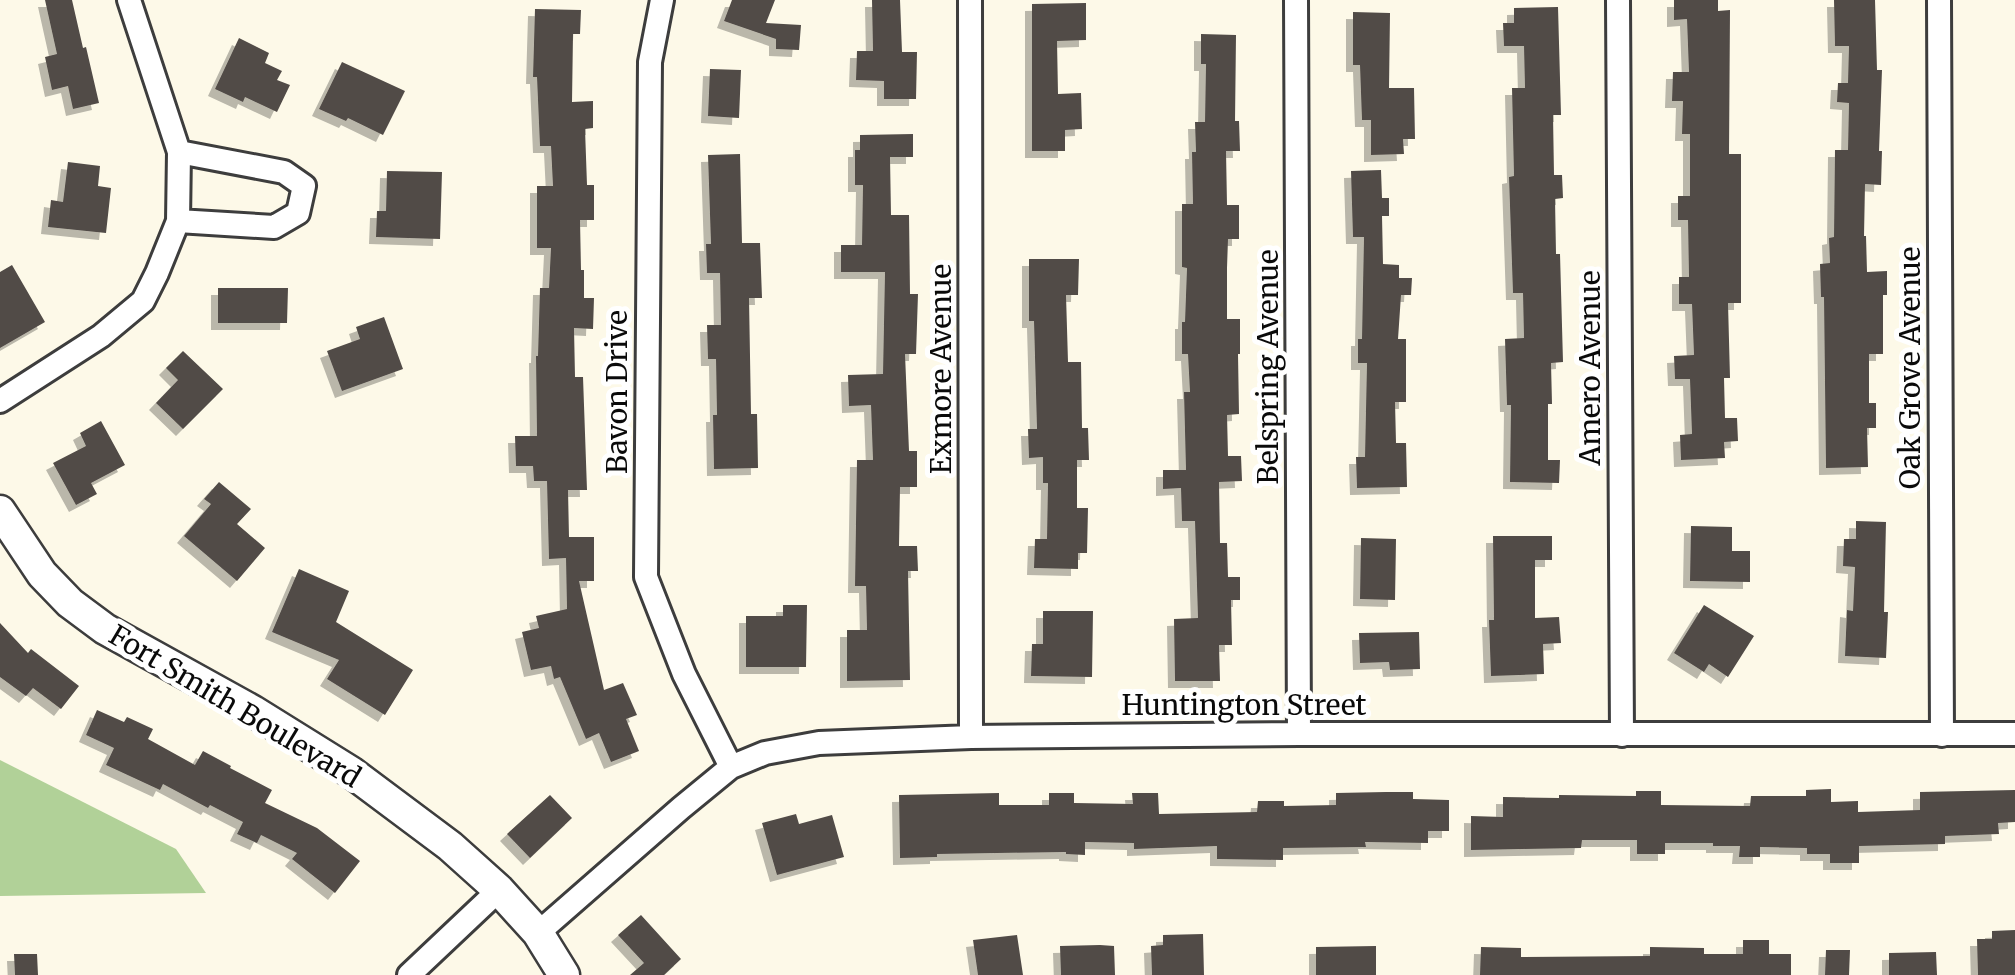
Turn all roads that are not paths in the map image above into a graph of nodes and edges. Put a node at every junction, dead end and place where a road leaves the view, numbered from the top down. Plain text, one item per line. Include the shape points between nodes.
1 (129, 0) edge
2 (662, 0) edge
3 (970, 0) edge
4 (1296, 0) edge
5 (1618, 0) edge
6 (1939, 0) edge
7 (179, 152) junction
8 (178, 221) junction
9 (0, 402) edge
10 (0, 510) edge
11 (1299, 734) junction
12 (2015, 734) edge
13 (1622, 735) junction
14 (1942, 735) junction
15 (971, 738) junction
16 (731, 767) junction
17 (499, 890) junction
18 (538, 933) junction
19 (408, 975) edge
20 (564, 975) edge

1 - 7 street
2 - 16 street, Bavon Drive via 650,62 646,578
3 - 15 street, Exmore Avenue
4 - 11 street, Belspring Avenue
5 - 13 street, Amero Avenue
6 - 14 street, Oak Grove Avenue
7 - 8 street
7 - 8 street via 284,172 304,186 298,213 274,227
8 - 9 street via 143,301
10 - 17 street, Fort Smith Boulevard via 70,603 351,772
11 - 13 street, Huntington Street
11 - 15 street, Huntington Street
12 - 14 street, Huntington Street
13 - 14 street, Huntington Street
15 - 16 street, Huntington Street via 818,744
16 - 18 street, Huntington Street
17 - 18 street, Fort Smith Boulevard
17 - 19 street
18 - 20 street, Fort Smith Boulevard

